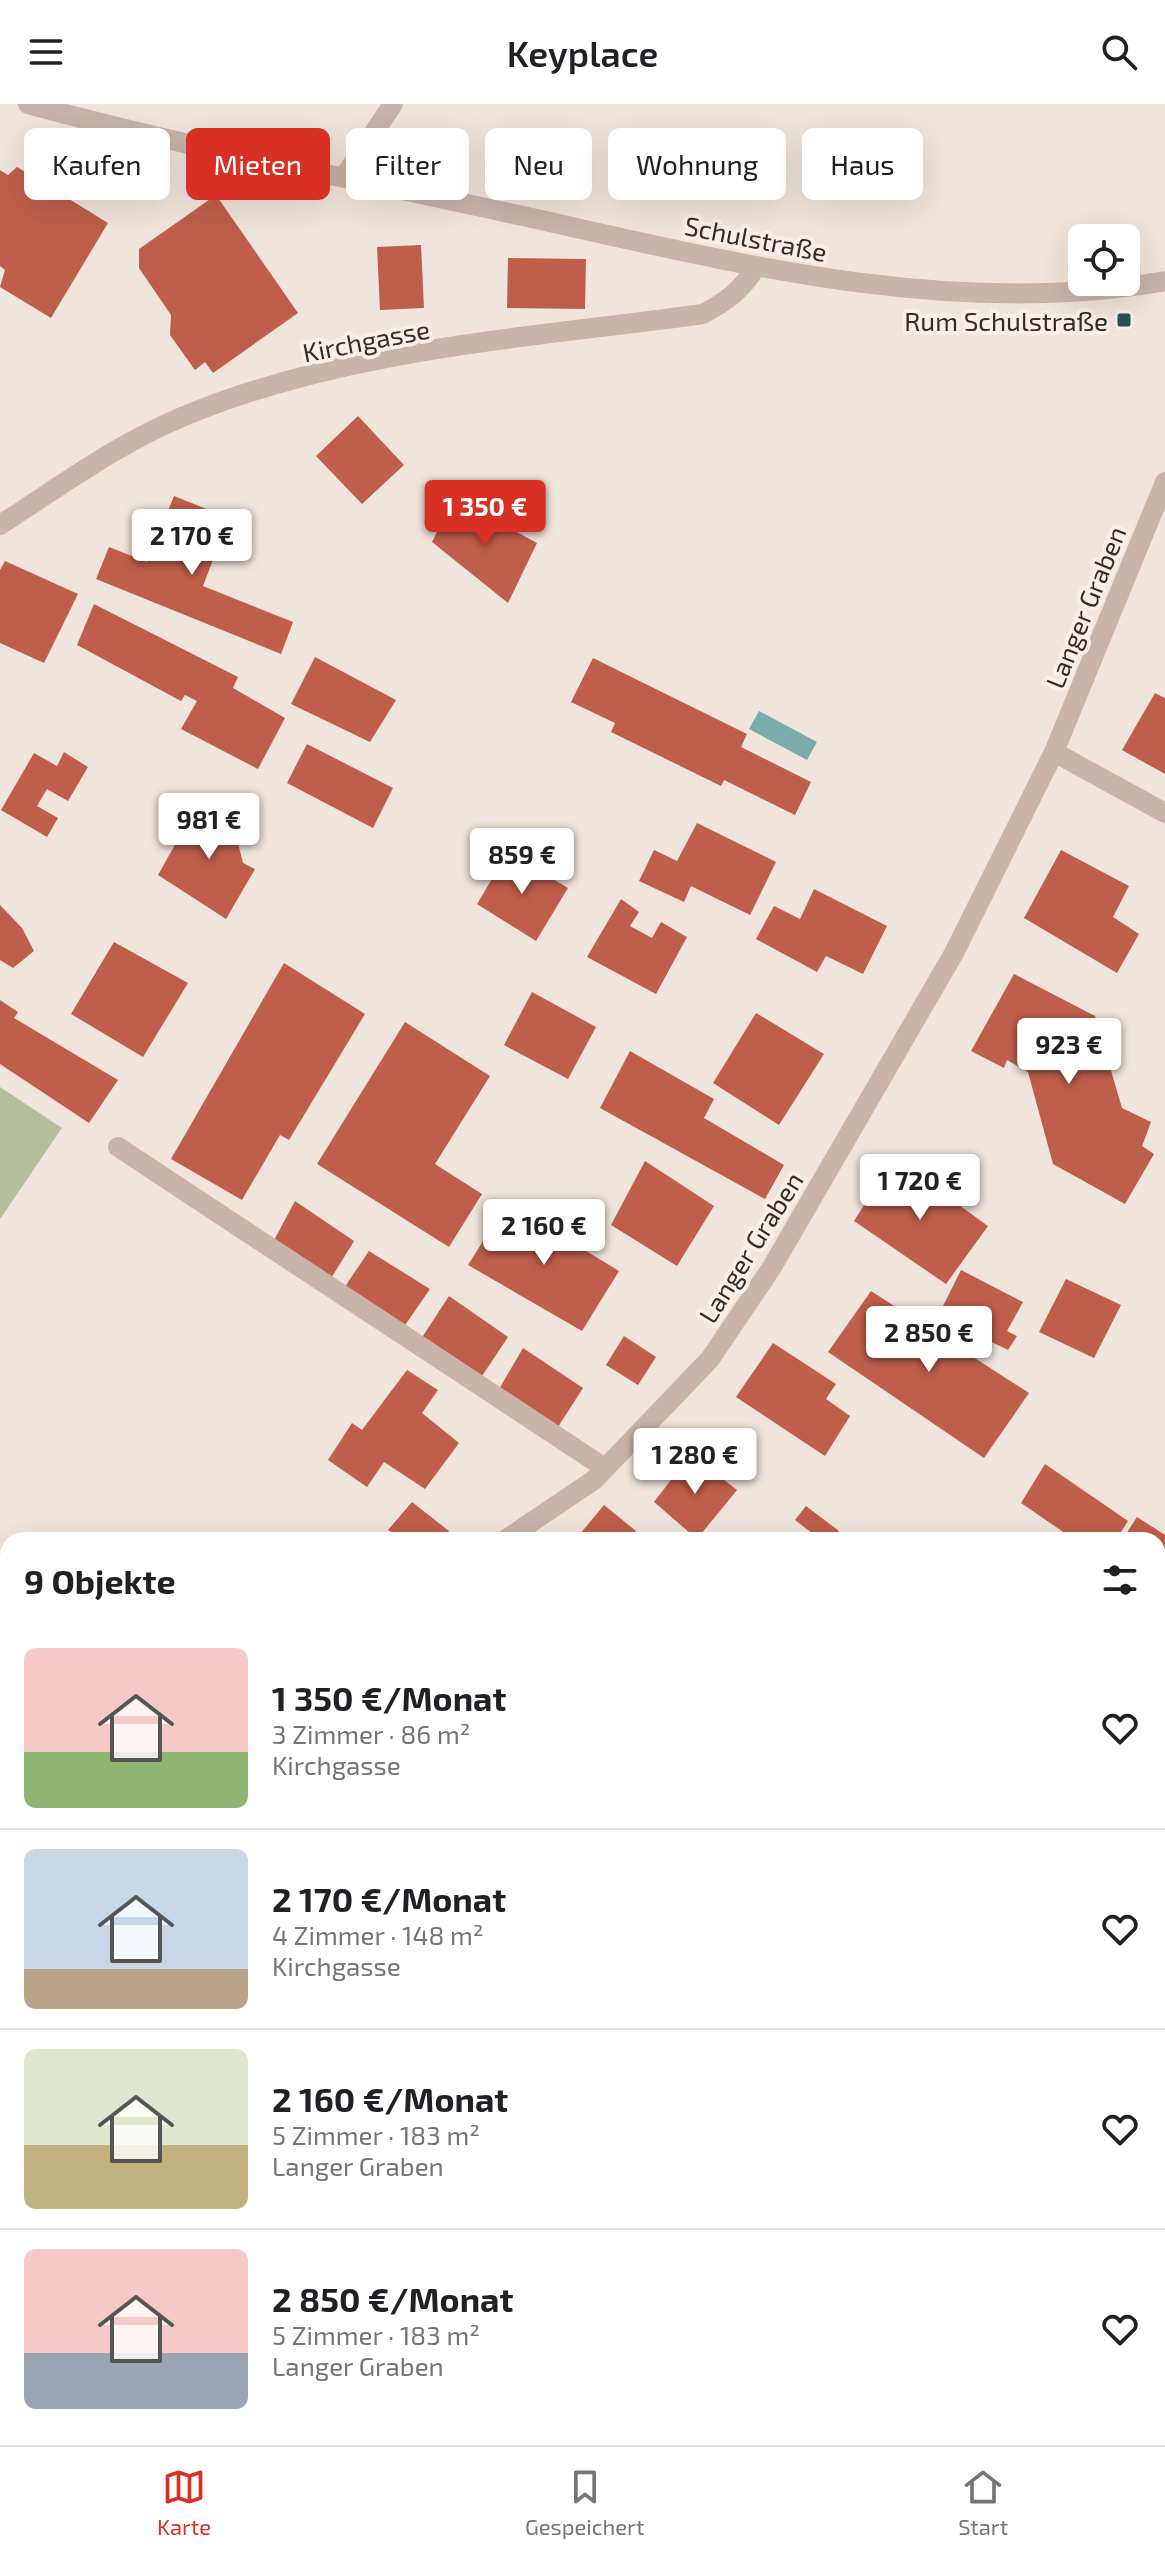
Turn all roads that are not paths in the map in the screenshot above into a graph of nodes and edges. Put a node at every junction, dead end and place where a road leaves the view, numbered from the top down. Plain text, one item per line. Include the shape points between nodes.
1 (28, 104) edge
2 (393, 104) edge
3 (344, 177) junction
4 (756, 267) junction
5 (1165, 281) edge
6 (1165, 482) edge
7 (0, 525) edge
8 (1054, 752) junction
9 (1165, 813) edge
10 (118, 1147) dead end
11 (605, 1468) junction
12 (517, 1532) edge

1 - 3 street, Schulstraße
2 - 3 street
3 - 4 street, Schulstraße
4 - 5 street, Schulstraße via 825,279 967,291 1056,292
4 - 7 street, Kirchgasse via 728,301 703,314 356,363 234,397 148,433
6 - 8 street, Langer Graben
8 - 9 street
8 - 11 street, Langer Graben via 954,953 772,1267 710,1359
10 - 11 street
11 - 12 street, Langer Graben

